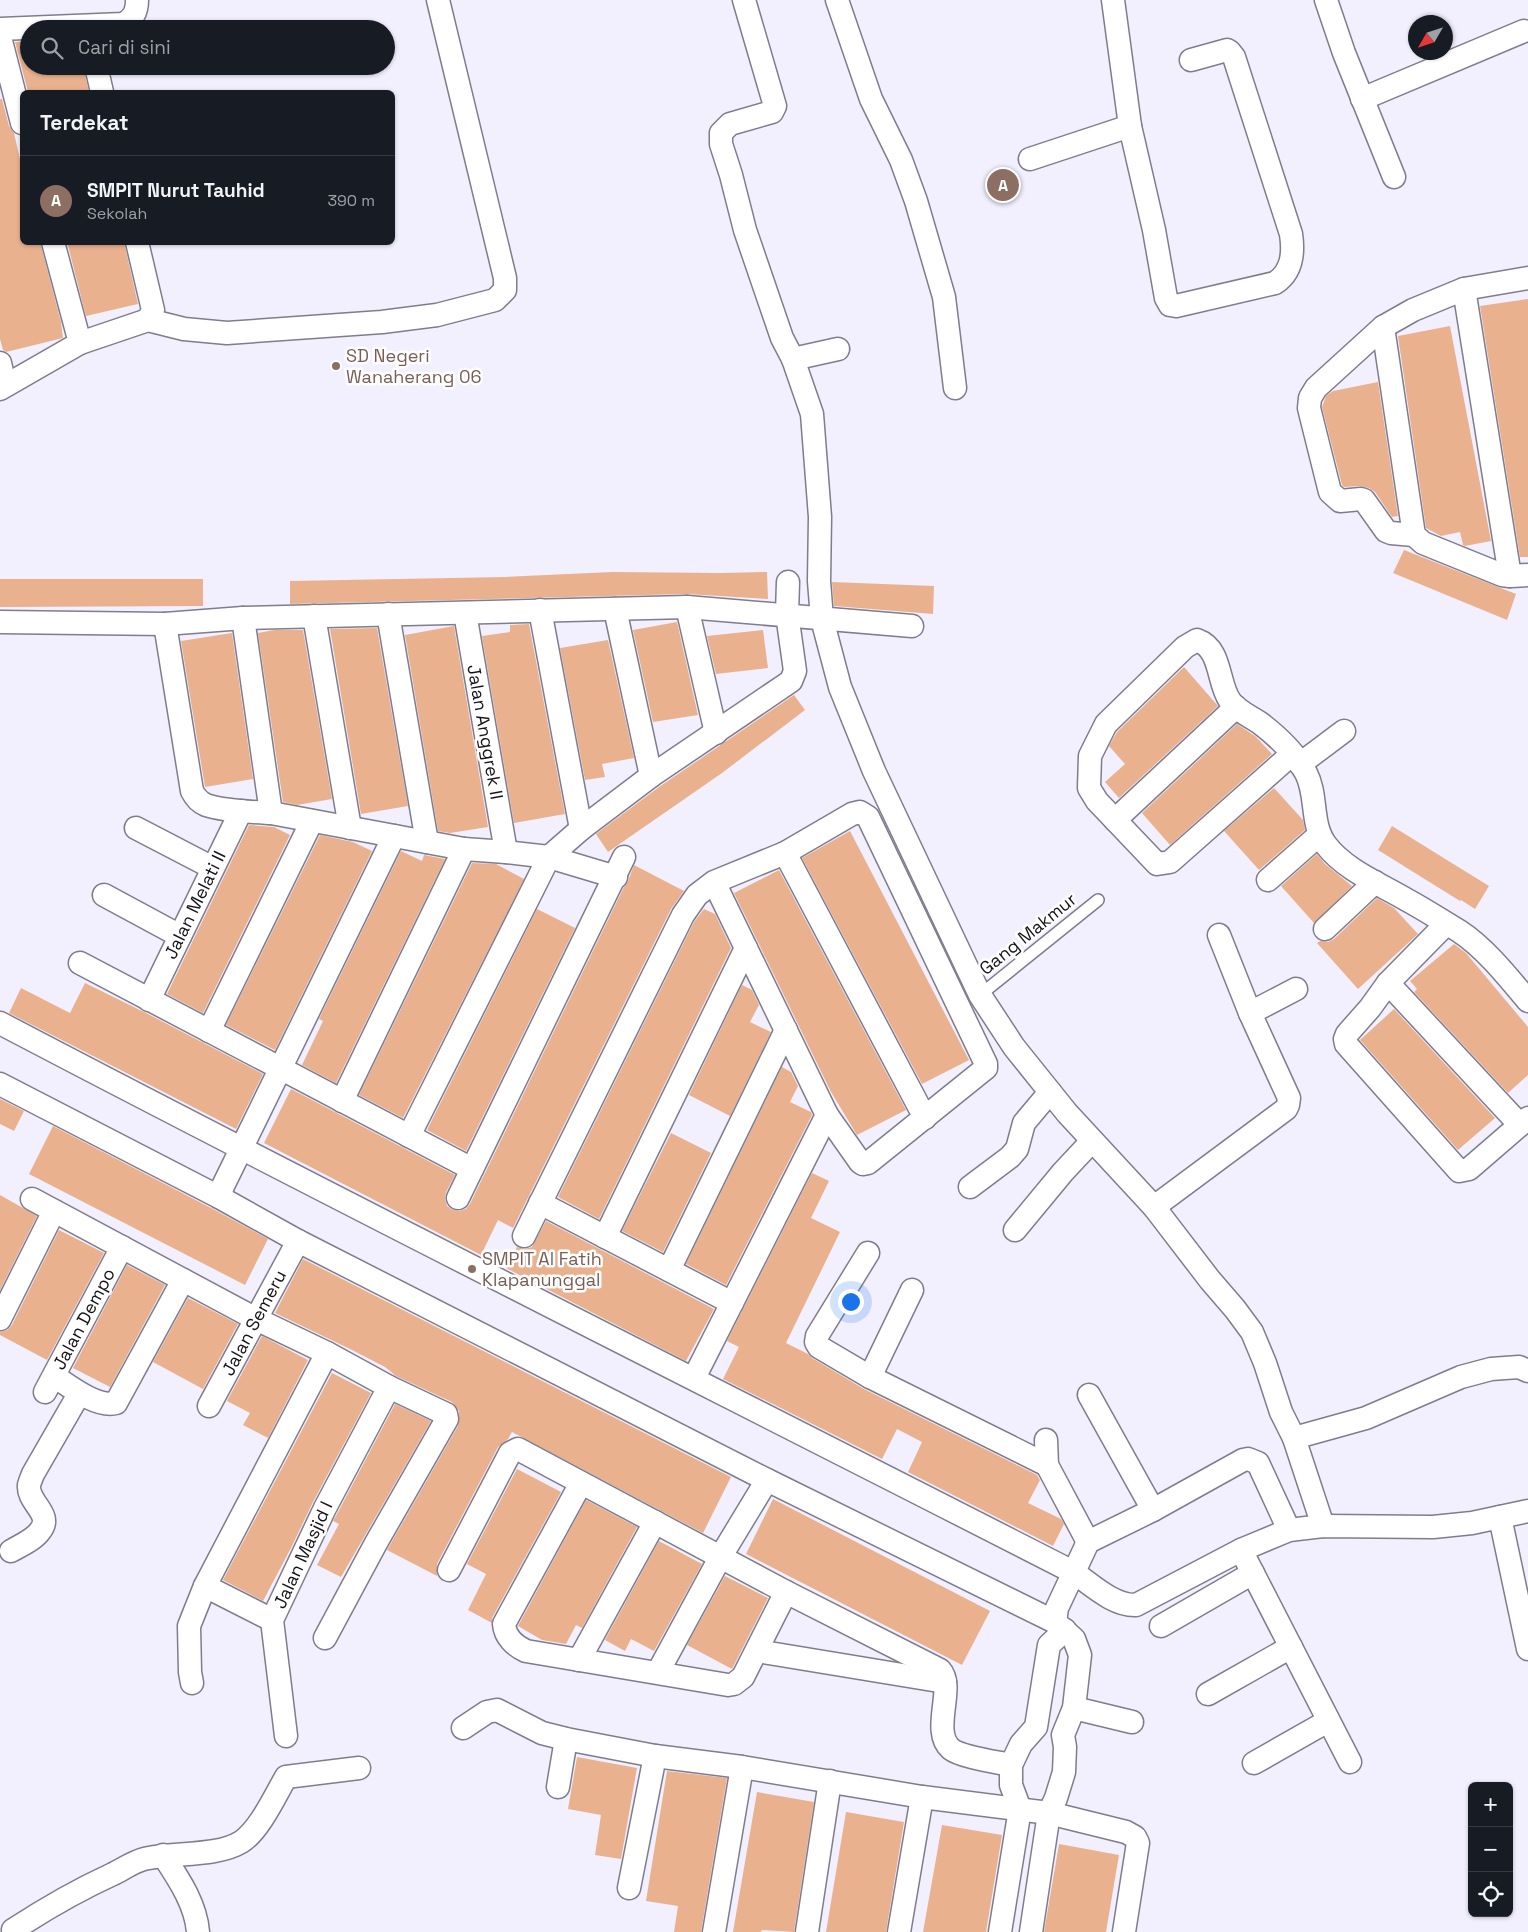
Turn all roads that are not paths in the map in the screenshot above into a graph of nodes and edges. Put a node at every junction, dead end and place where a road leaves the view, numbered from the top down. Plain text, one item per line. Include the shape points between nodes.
1 (137, 0) edge
2 (438, 0) edge
3 (744, 0) edge
4 (837, 0) edge
5 (1113, 0) edge
6 (1326, 0) edge
7 (130, 20) edge
8 (0, 29) edge
9 (20, 29) edge
10 (1524, 31) dead end
11 (0, 36) edge
12 (1191, 60) dead end
13 (98, 75) edge
14 (102, 90) edge
15 (1362, 99) junction
16 (20, 115) edge
17 (1130, 126) junction
18 (1030, 159) dead end
19 (1394, 177) dead end
20 (54, 245) edge
21 (138, 245) edge
22 (1528, 278) edge
23 (1464, 289) junction
24 (148, 320) junction
25 (1383, 327) junction
26 (80, 343) junction
27 (838, 349) dead end
28 (793, 358) junction
29 (2, 379) edge
30 (955, 388) dead end
31 (1414, 536) junction
32 (1519, 575) edge
33 (788, 582) dead end
34 (687, 607) junction
35 (615, 609) junction
36 (540, 610) junction
37 (465, 612) junction
38 (388, 614) junction
39 (787, 614) junction
40 (314, 616) junction
41 (243, 618) junction
42 (822, 619) junction
43 (0, 622) edge
44 (165, 624) junction
45 (912, 626) dead end
46 (1236, 707) junction
47 (1344, 731) dead end
48 (716, 733) junction
49 (1296, 759) junction
50 (651, 776) junction
51 (241, 811) junction
52 (271, 813) junction
53 (1115, 820) junction
54 (312, 821) junction
55 (136, 828) dead end
56 (350, 828) junction
57 (581, 829) junction
58 (1319, 835) junction
59 (394, 836) junction
60 (427, 842) junction
61 (464, 849) junction
62 (506, 852) junction
63 (785, 853) junction
64 (549, 857) junction
65 (213, 868) junction
66 (1268, 880) dead end
67 (714, 882) junction
68 (1375, 882) junction
69 (104, 895) dead end
70 (1098, 900) dead end
71 (1446, 924) junction
72 (1324, 928) dead end
73 (1219, 935) dead end
74 (180, 936) junction
75 (746, 948) junction
76 (80, 964) dead end
77 (1388, 983) junction
78 (1296, 989) dead end
79 (980, 995) junction
80 (149, 1000) junction
81 (1528, 1001) edge
82 (1250, 1013) junction
83 (0, 1023) edge
84 (786, 1030) junction
85 (209, 1031) junction
86 (281, 1069) junction
87 (0, 1084) edge
88 (1050, 1092) junction
89 (342, 1101) junction
90 (827, 1115) junction
91 (925, 1118) junction
92 (1524, 1122) edge
93 (409, 1136) junction
94 (1092, 1141) junction
95 (238, 1157) junction
96 (472, 1169) junction
97 (970, 1187) dead end
98 (221, 1192) junction
99 (458, 1198) dead end
100 (32, 1199) dead end
101 (540, 1203) junction
102 (1154, 1207) junction
103 (54, 1211) junction
104 (1015, 1230) dead end
105 (524, 1236) dead end
106 (605, 1237) junction
107 (298, 1241) junction
108 (122, 1247) junction
109 (868, 1253) dead end
110 (669, 1270) junction
111 (183, 1280) junction
112 (912, 1290) dead end
113 (732, 1303) junction
114 (256, 1319) junction
115 (0, 1320) edge
116 (327, 1353) junction
117 (1528, 1371) edge
118 (870, 1377) junction
119 (694, 1378) junction
120 (389, 1387) junction
121 (80, 1394) junction
122 (1089, 1395) dead end
123 (209, 1406) dead end
124 (1294, 1438) junction
125 (1046, 1440) dead end
126 (1048, 1465) junction
127 (766, 1480) junction
128 (580, 1483) junction
129 (1153, 1510) junction
130 (1528, 1511) edge
131 (1500, 1517) junction
132 (655, 1522) junction
133 (1323, 1526) junction
134 (1289, 1530) junction
135 (1088, 1542) junction
136 (1241, 1550) junction
137 (11, 1551) dead end
138 (722, 1556) junction
139 (449, 1570) dead end
140 (1253, 1573) junction
141 (1070, 1579) junction
142 (204, 1586) junction
143 (786, 1592) junction
144 (272, 1620) junction
145 (1059, 1620) junction
146 (1161, 1626) dead end
147 (326, 1638) dead end
148 (1290, 1647) junction
149 (1528, 1649) edge
150 (758, 1651) junction
151 (579, 1660) junction
152 (658, 1672) junction
153 (945, 1682) junction
154 (192, 1683) dead end
155 (1208, 1694) dead end
156 (1074, 1708) junction
157 (1328, 1721) junction
158 (1132, 1722) dead end
159 (463, 1728) dead end
160 (1036, 1728) junction
161 (1063, 1734) junction
162 (286, 1736) dead end
163 (566, 1739) junction
164 (655, 1756) junction
165 (1350, 1762) dead end
166 (1254, 1763) dead end
167 (1011, 1765) junction
168 (742, 1767) junction
169 (359, 1768) dead end
170 (830, 1782) junction
171 (558, 1787) dead end
172 (922, 1797) junction
173 (1020, 1809) junction
174 (1048, 1813) junction
175 (163, 1855) junction
176 (629, 1888) dead end
177 (9, 1926) edge
178 (198, 1932) edge
179 (714, 1932) edge
180 (807, 1932) edge
181 (899, 1932) edge
182 (1000, 1932) edge
183 (1031, 1932) edge
184 (1124, 1932) edge

1 - 7 street via 137,10
2 - 24 street via 505,278 505,290 495,300 437,315 382,322 227,333 184,329
3 - 28 street via 775,106 772,112 730,124 721,133 721,144 745,230 782,338
4 - 30 street via 871,99 901,160 916,201 944,298
5 - 17 street
6 - 15 street
8 - 9 street
10 - 15 street
11 - 16 street
12 - 17 street via 1227,50 1234,57 1292,234 1293,247 1284,277 1275,283 1170,305
13 - 14 street
15 - 19 street
17 - 18 street
20 - 26 street
21 - 24 street via 152,310
22 - 23 street
23 - 25 street via 1413,310
23 - 32 street
24 - 26 street
25 - 31 street
25 - 31 street via 1316,388 1309,408 1333,496 1340,501 1364,500 1386,531
26 - 29 street
27 - 28 street
28 - 42 street via 812,414 820,517
31 - 32 street via 1423,543 1502,575
33 - 39 street
34 - 35 street
34 - 39 street
34 - 48 street
35 - 36 street
35 - 50 street
36 - 37 street
36 - 57 street
37 - 38 street
37 - 62 street, Jalan Anggrek II
38 - 40 street
38 - 60 street
39 - 42 street
39 - 48 street via 794,677
40 - 41 street
40 - 56 street
41 - 44 street
41 - 52 street
42 - 45 street
42 - 79 street via 840,687 874,771
43 - 44 street
44 - 51 street via 192,791 206,805
46 - 49 street via 1269,730
46 - 53 street
46 - 53 street via 1225,692 1210,648 1197,640 1185,647 1106,724 1090,756 1089,788
47 - 49 street
48 - 50 street
49 - 53 street via 1170,862 1157,864
49 - 58 street via 1306,772 1313,792
50 - 57 street
51 - 52 street
51 - 65 street, Jalan Melati II
52 - 54 street
54 - 56 street
54 - 85 street
55 - 65 street
56 - 59 street
57 - 64 street
58 - 66 street
58 - 68 street via 1340,859
59 - 60 street
59 - 86 street
60 - 61 street
61 - 62 street
61 - 89 street
62 - 64 street
63 - 67 street
63 - 91 street
63 - 91 street via 852,814 860,812 868,817 986,1064 984,1071
64 - 93 street
64 - 96 street via 620,867
65 - 74 street, Jalan Melati II
67 - 75 street
67 - 101 street via 697,895 683,915
68 - 71 street
68 - 72 street
69 - 74 street
70 - 79 lane, Gang Makmur
71 - 77 street
71 - 81 street via 1487,956
73 - 82 street
74 - 80 street, Jalan Melati II
75 - 84 street
75 - 106 street
76 - 80 street
77 - 92 street
77 - 92 street via 1346,1034 1346,1044 1455,1169 1462,1172 1469,1169
78 - 82 street
79 - 88 street via 1014,1047
80 - 85 street
82 - 102 street via 1288,1098 1288,1105
83 - 95 street
84 - 90 street
84 - 110 street
85 - 86 street
86 - 89 street
86 - 95 street
87 - 98 street
88 - 94 street
88 - 97 street via 1024,1123 1017,1149
89 - 93 street
90 - 91 street via 863,1164
90 - 113 street
93 - 96 street
94 - 102 street
94 - 104 street
95 - 98 street
95 - 119 street
96 - 99 street
98 - 107 street
100 - 103 street
101 - 105 street
101 - 106 street
102 - 124 street via 1252,1332 1281,1412
103 - 108 street
103 - 115 street
106 - 110 street
107 - 114 street, Jalan Semeru
107 - 127 street
108 - 111 street
108 - 121 street, Jalan Dempo via 50,1384
109 - 118 street via 816,1342 824,1351
110 - 113 street
111 - 114 street
111 - 121 street via 116,1403 107,1404
112 - 118 street
113 - 119 street
114 - 116 street
114 - 123 street, Jalan Semeru
116 - 120 street
116 - 142 street
117 - 124 street via 1519,1367 1491,1369 1461,1377 1366,1418
118 - 126 street
119 - 141 street
120 - 144 street, Jalan Masjid I via 325,1508
120 - 147 street via 444,1412 447,1419
121 - 137 street via 29,1486 44,1524 39,1533
122 - 129 street
124 - 133 street
125 - 126 street
126 - 135 street
127 - 138 street
127 - 145 street
128 - 132 street
128 - 139 street via 518,1449 511,1451
128 - 151 street via 504,1624 506,1634 526,1652
129 - 134 street via 1248,1459 1258,1463
129 - 135 street
130 - 131 street
131 - 133 street via 1433,1527
131 - 149 street
132 - 138 street
132 - 151 street
133 - 134 street
134 - 136 street
135 - 141 street
136 - 140 street
136 - 141 street via 1136,1605 1127,1605
138 - 143 street
138 - 152 street
140 - 146 street
140 - 148 street
141 - 145 street
142 - 144 street
142 - 154 street via 189,1626
143 - 150 street
143 - 153 street via 935,1667 943,1673
144 - 162 street, Jalan Masjid I
145 - 156 street via 1074,1640 1080,1655
145 - 160 street via 1049,1645
148 - 155 street
148 - 157 street
150 - 152 street via 743,1677 734,1684
150 - 153 street
151 - 152 street
153 - 167 street via 942,1711 944,1736 950,1748
156 - 158 street
156 - 161 street
157 - 165 street
157 - 166 street
159 - 163 street via 497,1710 542,1732
160 - 161 street
160 - 167 street via 1021,1744
161 - 174 street via 1064,1772
163 - 164 street
163 - 171 street
164 - 168 street
164 - 176 street
167 - 173 street via 1011,1785
168 - 170 street
168 - 179 street
169 - 175 street via 286,1777 254,1830 243,1841 232,1847 210,1851
170 - 172 street
170 - 180 street
172 - 173 street
172 - 181 street
173 - 174 street
173 - 182 street
174 - 183 street
174 - 184 street via 1136,1837 1138,1843
175 - 177 street via 141,1860
175 - 178 street via 179,1879 197,1919

